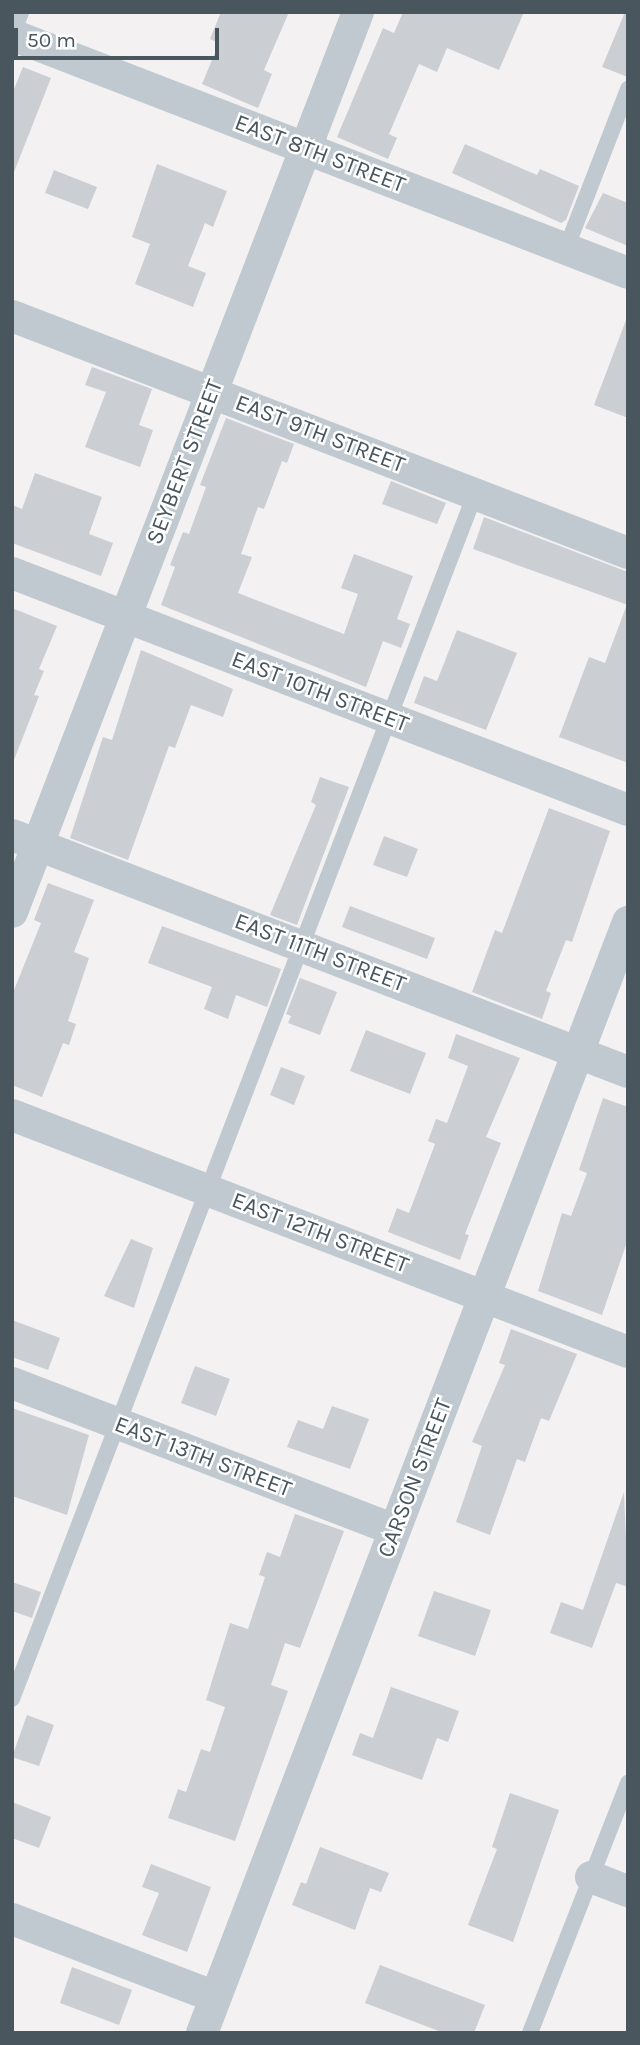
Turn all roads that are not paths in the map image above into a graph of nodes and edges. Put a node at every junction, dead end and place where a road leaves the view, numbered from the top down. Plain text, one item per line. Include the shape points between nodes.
1 (22, 12) edge
2 (358, 12) edge
3 (12, 36) edge
4 (628, 89) edge
5 (305, 148) junction
6 (566, 249) junction
7 (628, 273) edge
8 (12, 316) edge
9 (212, 393) junction
10 (475, 494) junction
11 (628, 553) edge
12 (12, 573) edge
13 (125, 617) junction
14 (389, 718) junction
15 (628, 810) edge
16 (25, 840) edge
17 (12, 912) edge
18 (628, 922) edge
19 (301, 946) junction
20 (578, 1053) junction
21 (628, 1072) edge
22 (12, 1115) edge
23 (208, 1190) junction
24 (484, 1297) junction
25 (628, 1352) edge
26 (12, 1383) edge
27 (118, 1424) junction
28 (394, 1530) junction
29 (12, 1699) edge
30 (628, 1783) edge
31 (592, 1877) junction
32 (628, 1892) edge
33 (12, 1919) edge
34 (215, 1997) junction
35 (202, 2033) edge
36 (530, 2033) edge

1 - 3 lane
2 - 5 street, SEYBERT STREET
3 - 5 street, EAST 8TH STREET
4 - 6 lane
5 - 6 street, EAST 8TH STREET
5 - 9 street, SEYBERT STREET
6 - 7 street, EAST 8TH STREET
8 - 9 street, EAST 9TH STREET
9 - 10 street, EAST 9TH STREET
9 - 13 street, SEYBERT STREET
10 - 11 street, EAST 9TH STREET
10 - 14 lane
12 - 13 street, EAST 10TH STREET
13 - 14 street, EAST 10TH STREET
13 - 16 street, SEYBERT STREET
14 - 15 street, EAST 10TH STREET
14 - 19 lane
16 - 17 street, SEYBERT STREET
16 - 19 street, EAST 11TH STREET
18 - 20 street, CARSON STREET
19 - 20 street, EAST 11TH STREET
19 - 23 lane
20 - 21 street, EAST 11TH STREET
20 - 24 street, CARSON STREET
22 - 23 street, EAST 12TH STREET
23 - 24 street, EAST 12TH STREET
23 - 27 lane
24 - 25 street, EAST 12TH STREET
24 - 28 street, CARSON STREET
26 - 27 street, EAST 13TH STREET
27 - 28 street, EAST 13TH STREET
27 - 29 lane
28 - 34 street, CARSON STREET
30 - 31 lane
31 - 32 street
31 - 36 lane
33 - 34 street
34 - 35 street, CARSON STREET

